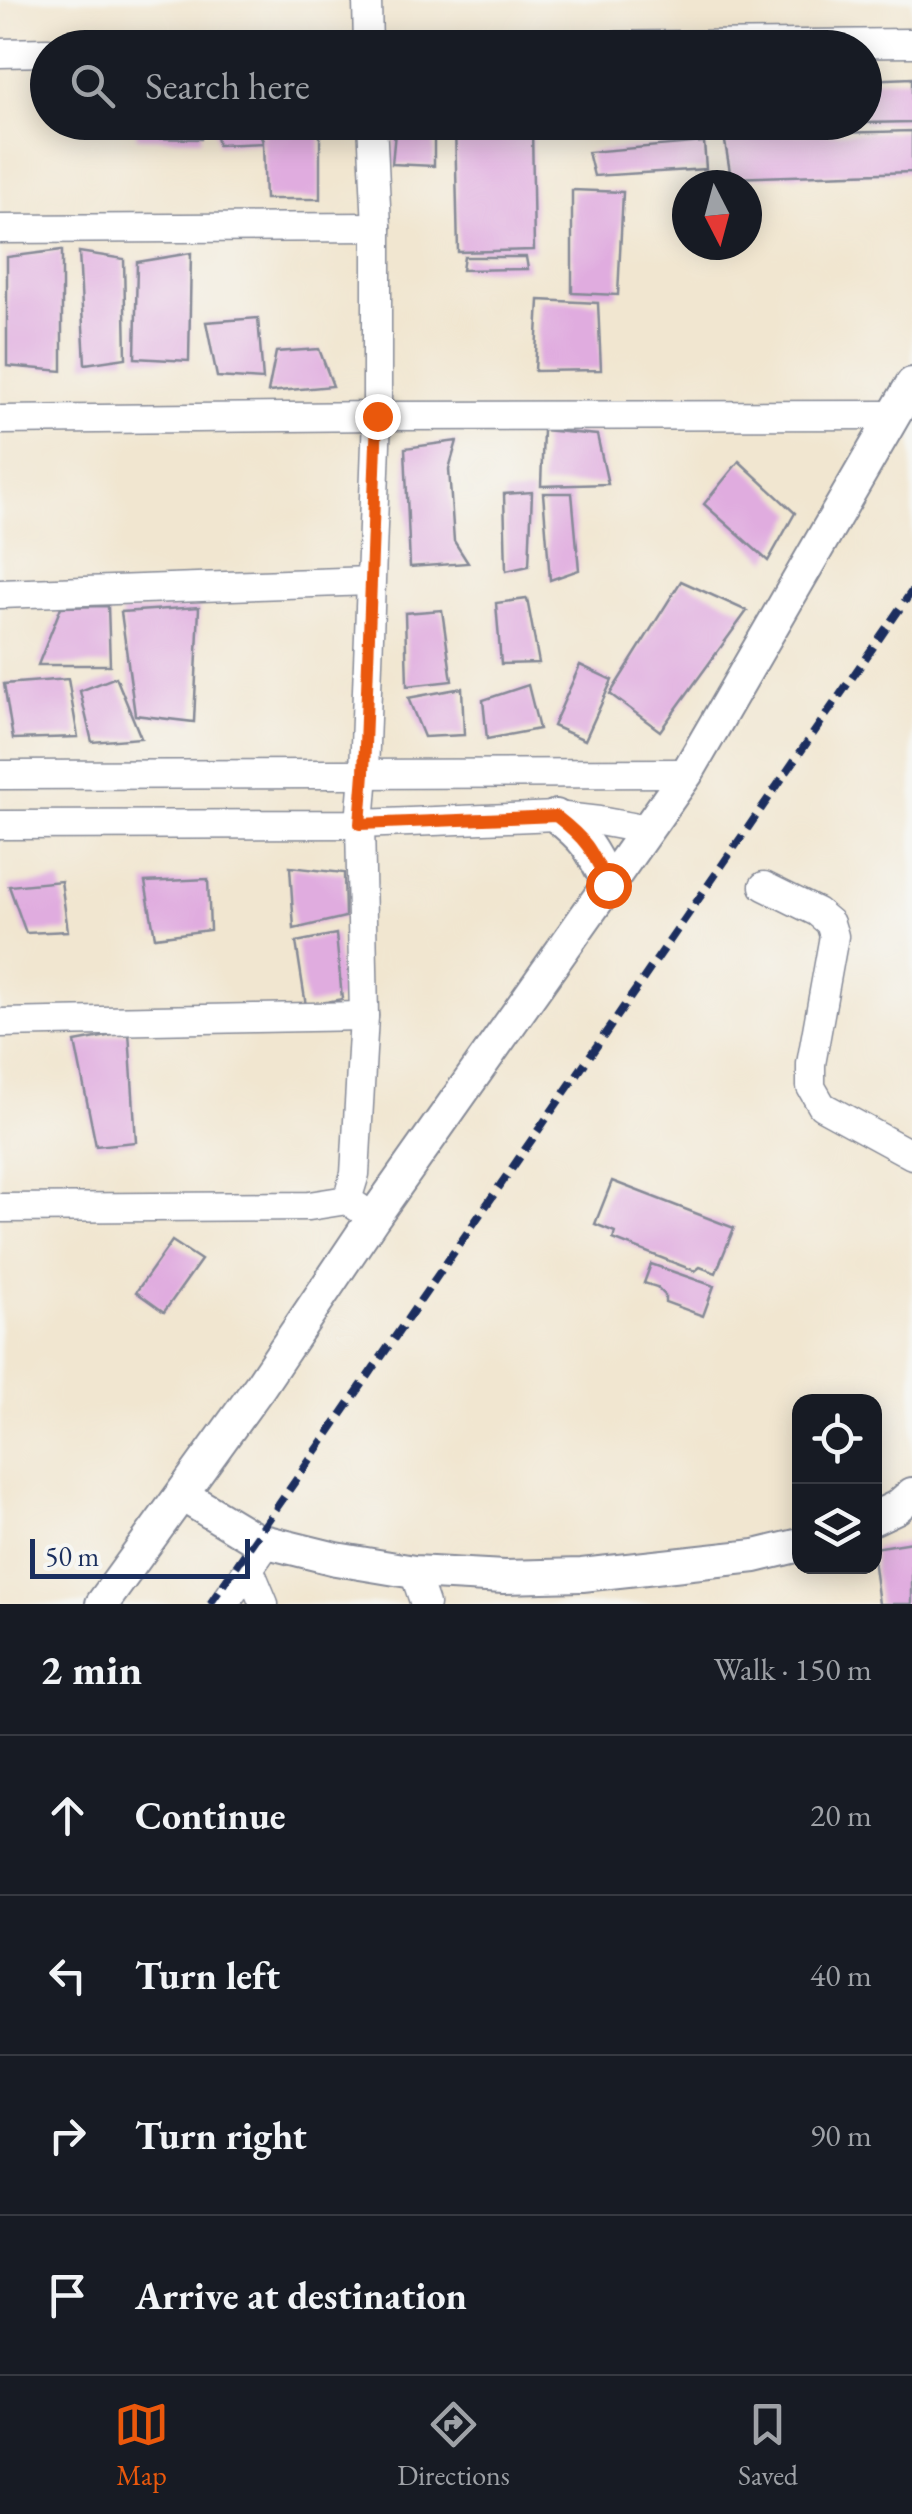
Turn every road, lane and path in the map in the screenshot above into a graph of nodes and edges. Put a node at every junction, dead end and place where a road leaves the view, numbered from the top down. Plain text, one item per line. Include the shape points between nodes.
1 (367, 0) edge
2 (370, 30) edge
3 (882, 43) edge
4 (912, 43) edge
5 (0, 52) edge
6 (30, 52) edge
7 (373, 140) edge
8 (377, 227) junction
9 (0, 230) edge
10 (912, 384) edge
11 (894, 415) junction
12 (377, 416) junction
13 (0, 420) edge
14 (370, 582) junction
15 (0, 594) edge
16 (364, 773) junction
17 (687, 773) junction
18 (0, 775) edge
19 (556, 816) junction
20 (360, 824) junction
21 (0, 825) edge
22 (648, 830) junction
23 (608, 885) junction
24 (764, 886) dead end
25 (364, 1016) junction
26 (0, 1023) edge
27 (912, 1155) edge
28 (0, 1208) edge
29 (360, 1209) junction
30 (182, 1495) junction
31 (792, 1546) edge
32 (258, 1556) junction
33 (414, 1572) junction
34 (102, 1604) edge
35 (224, 1604) edge
36 (264, 1604) edge
37 (425, 1604) edge

1 - 2 street
3 - 4 street
5 - 6 street
7 - 8 street
8 - 9 street
8 - 12 street
10 - 11 street
11 - 12 street
11 - 17 street
12 - 13 street
12 - 14 street
14 - 15 street
14 - 16 street
16 - 17 street
16 - 18 street
16 - 20 street
17 - 22 street
19 - 20 street
19 - 22 street
19 - 23 street via 590,847
20 - 21 street
20 - 25 street
22 - 23 street
23 - 29 street
24 - 27 street via 817,912 834,936 811,1087 822,1106
25 - 26 street
25 - 29 street via 355,1174
28 - 29 street
29 - 30 street via 260,1386
30 - 32 street via 255,1539
30 - 34 street
31 - 33 street via 582,1575
32 - 33 street
32 - 35 street
32 - 36 street
33 - 37 street

